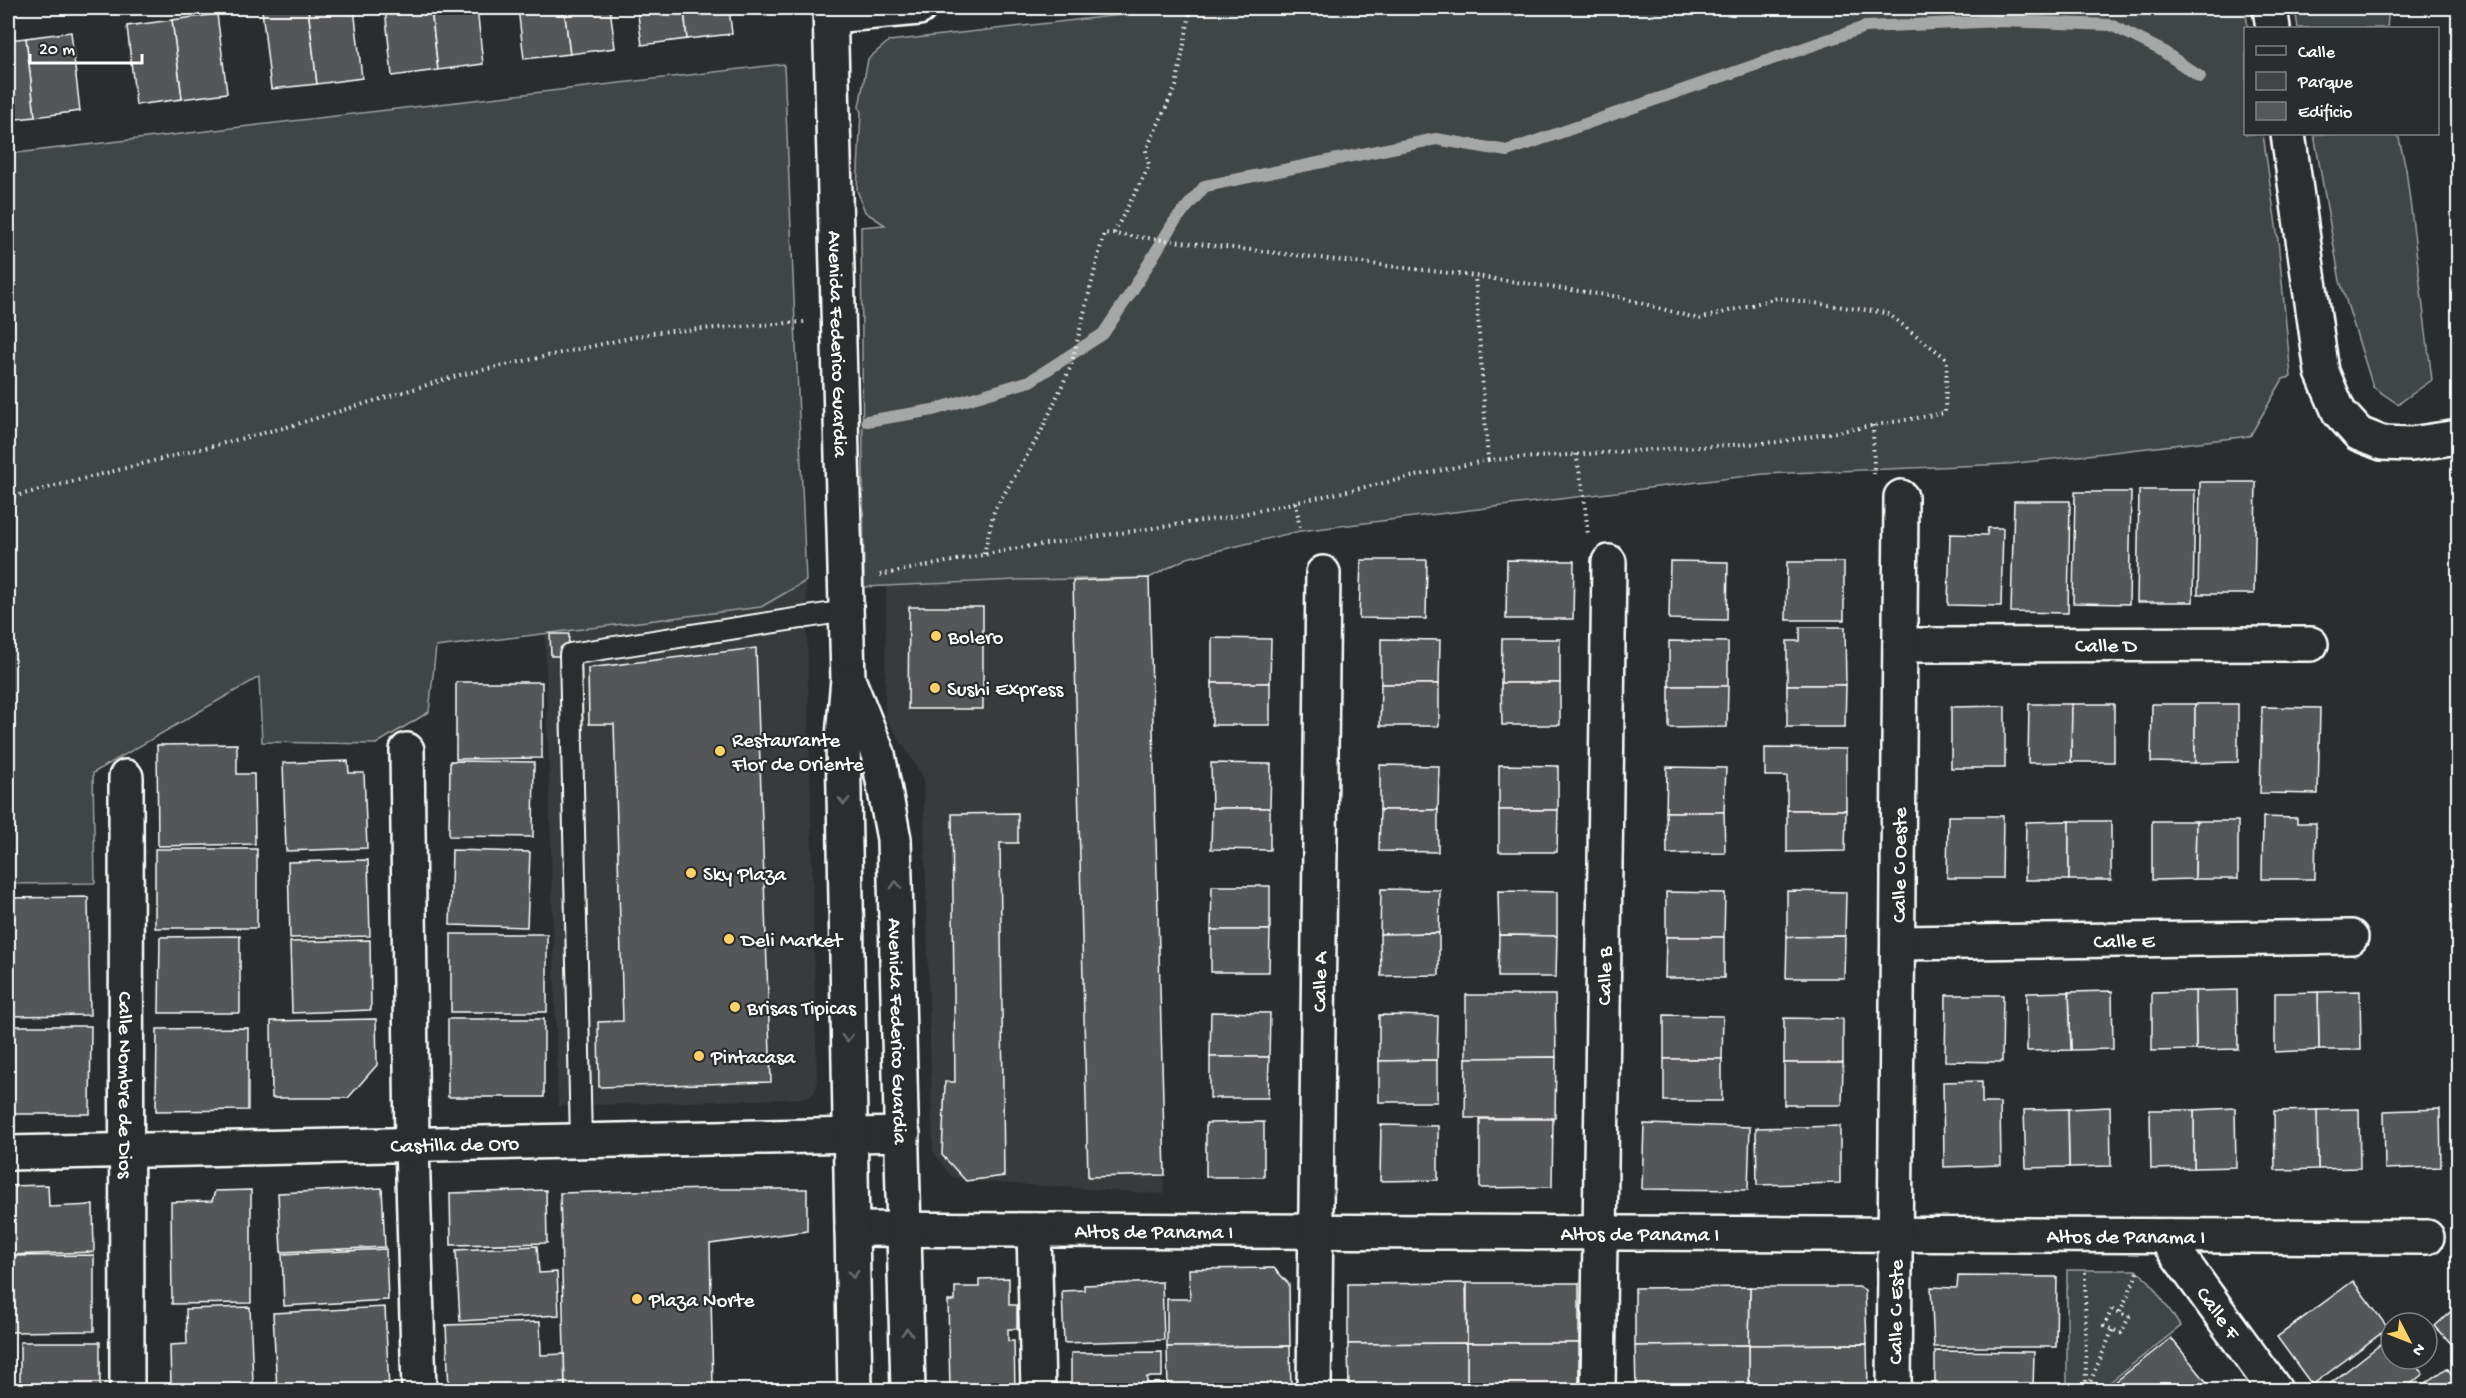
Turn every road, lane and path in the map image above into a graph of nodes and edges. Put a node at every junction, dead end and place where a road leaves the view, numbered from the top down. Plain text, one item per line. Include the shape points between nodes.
1 (919, 8) edge
2 (1191, 8) edge
3 (2270, 8) edge
4 (830, 12) edge
5 (2273, 27) edge
6 (2288, 135) edge
7 (1114, 233) junction
8 (1475, 276) junction
9 (838, 316) junction
10 (1873, 425) junction
11 (2458, 437) edge
12 (1576, 454) junction
13 (1488, 460) junction
14 (1874, 480) dead end
15 (1901, 497) dead end
16 (8, 498) edge
17 (1296, 502) junction
18 (1300, 531) dead end
19 (1599, 552) joint
20 (984, 554) junction
21 (1323, 573) dead end
22 (846, 598) junction
23 (2311, 644) dead end
24 (1900, 645) junction
25 (848, 679) junction
26 (407, 750) dead end
27 (126, 777) dead end
28 (2351, 937) dead end
29 (1898, 943) junction
30 (903, 1134) junction
31 (849, 1135) junction
32 (581, 1140) junction
33 (412, 1144) junction
34 (126, 1150) junction
35 (8, 1153) edge
36 (905, 1228) junction
37 (852, 1229) junction
38 (1034, 1230) junction
39 (1316, 1231) junction
40 (1600, 1233) junction
41 (1896, 1234) junction
42 (2164, 1236) junction
43 (2427, 1237) dead end
44 (2085, 1265) dead end
45 (2140, 1268) dead end
46 (2120, 1312) junction
47 (2113, 1329) junction
48 (127, 1390) edge
49 (419, 1390) edge
50 (855, 1390) edge
51 (908, 1390) edge
52 (1038, 1390) edge
53 (1314, 1390) edge
54 (1598, 1390) edge
55 (1894, 1390) edge
56 (2276, 1390) edge

1 - 4 street
2 - 7 path via 1176,86 1146,150 1149,166
3 - 5 street
4 - 9 street, Avenida Federico Guardia
6 - 11 street via 2322,372 2339,412 2359,434 2382,443 2411,444
7 - 8 path
7 - 20 path via 1104,233 1071,366 1041,432 994,511
8 - 10 path via 1619,297 1699,319 1777,298 1887,313 1947,359 1945,413
8 - 13 path
9 - 16 path via 657,332 460,375 286,427
9 - 22 street, Avenida Federico Guardia
10 - 12 path via 1779,442
10 - 14 path
12 - 13 path
12 - 19 path
13 - 17 path
15 - 24 street, Calle C Oeste
17 - 18 path
17 - 20 path via 1229,517
19 - 40 street, Calle B
20 - 22 path via 897,570
21 - 39 street, Calle A
22 - 25 street, Avenida Federico Guardia
22 - 32 lane via 570,654
23 - 24 street, Calle D
24 - 29 street, Calle C Oeste
30 -> 25 street, Avenida Federico Guardia via 894,839 878,754
25 -> 31 street, Avenida Federico Guardia via 843,736
26 - 33 street
27 - 34 street, Calle Nombre de Dios
28 - 29 street, Calle E
29 - 41 street, Calle C Oeste
30 - 31 street, Castilla de Oro
30 - 36 street, Avenida Federico Guardia
31 - 32 street, Castilla de Oro
31 - 37 street, Avenida Federico Guardia
32 - 33 street, Castilla de Oro
33 - 34 street, Castilla de Oro
33 - 49 street
34 - 35 street, Castilla de Oro
34 - 48 street, Calle Nombre de Dios
36 - 37 street, Altos de Panama I
36 - 38 street, Altos de Panama I
51 -> 36 street, Avenida Federico Guardia
37 -> 50 street, Avenida Federico Guardia
38 - 39 street, Altos de Panama I
38 - 52 street
39 - 40 street, Altos de Panama I
39 - 53 street, Calle A
40 - 41 street, Altos de Panama I
40 - 54 street, Calle B
41 - 42 street, Altos de Panama I
41 - 55 street, Calle C Este
42 - 43 street, Altos de Panama I
42 - 56 street, Calle F
44 - 47 path via 2086,1385
45 - 46 path
46 - 47 path via 2112,1309 2104,1326
46 - 47 path via 2129,1317 2121,1333

